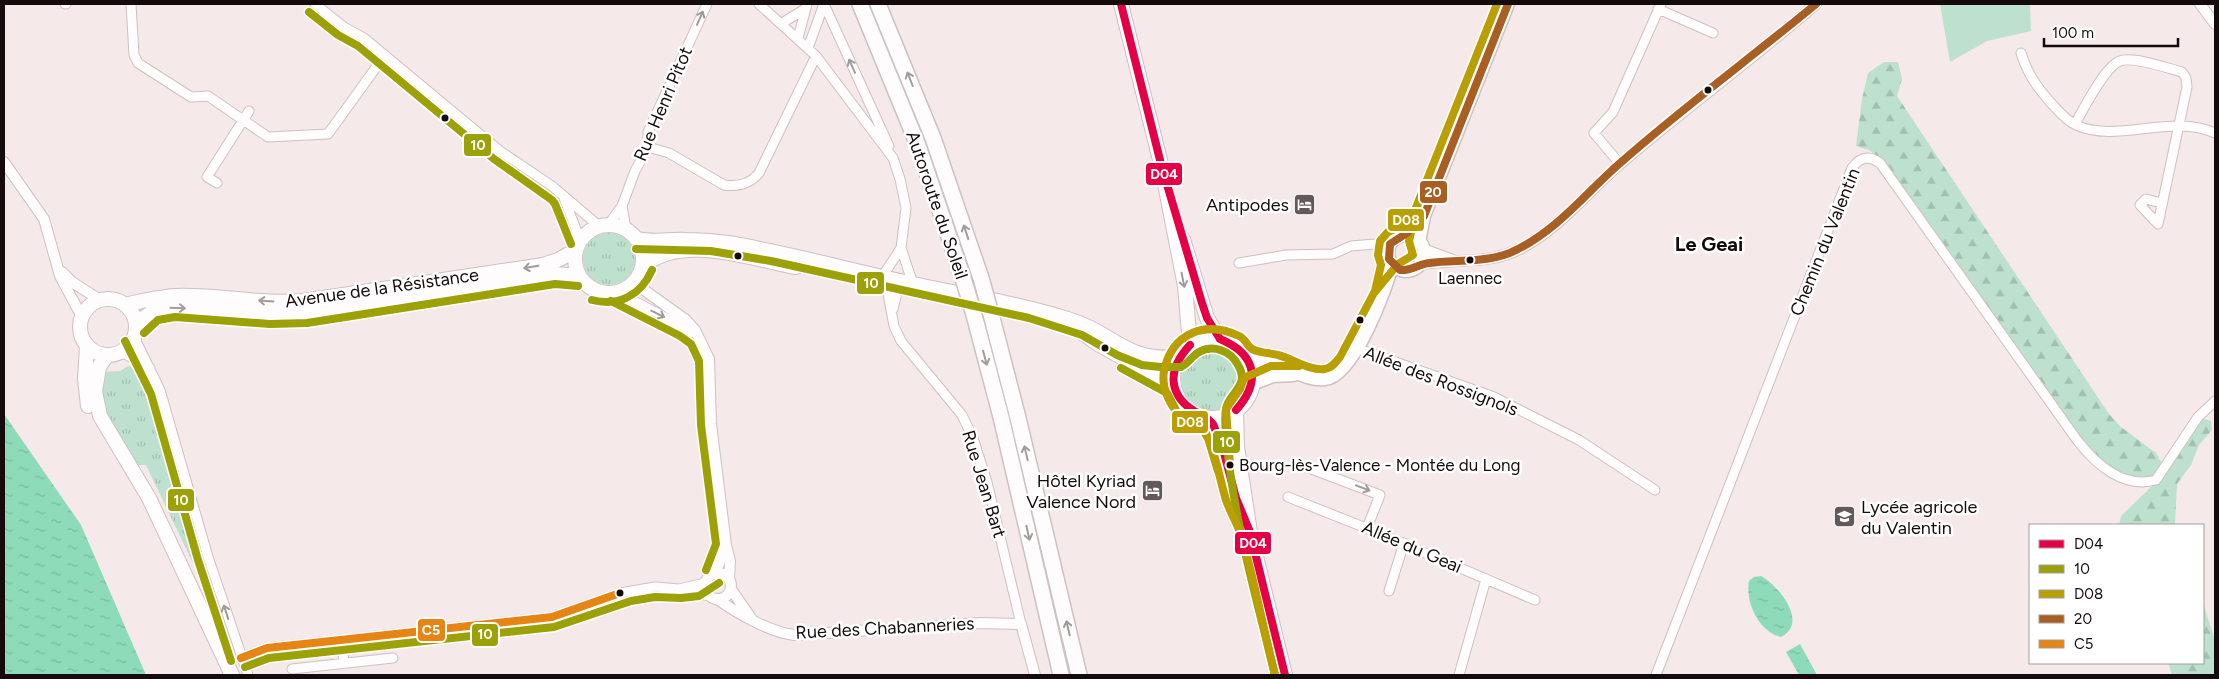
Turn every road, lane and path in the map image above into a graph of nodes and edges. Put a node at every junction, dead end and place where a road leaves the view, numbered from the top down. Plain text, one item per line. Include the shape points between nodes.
1 (131, 4) edge
2 (315, 4) edge
3 (707, 4) edge
4 (759, 4) edge
5 (824, 4) edge
6 (860, 4) edge
7 (878, 4) edge
8 (1121, 4) edge
9 (1508, 4) edge
10 (1805, 4) edge
11 (1816, 4) edge
12 (2200, 4) edge
13 (806, 6) edge
14 (1659, 6) edge
15 (1801, 17) junction
16 (782, 23) junction
17 (2215, 24) edge
18 (1713, 33) dead end
19 (798, 38) junction
20 (808, 48) junction
21 (2021, 53) dead end
22 (385, 55) junction
23 (816, 56) junction
24 (249, 111) dead end
25 (243, 120) junction
26 (2075, 124) junction
27 (2180, 125) junction
28 (2215, 133) edge
29 (648, 147) junction
30 (893, 158) junction
31 (4, 162) edge
32 (1161, 164) junction
33 (1620, 164) junction
34 (217, 183) dead end
35 (564, 198) junction
36 (2161, 203) dead end
37 (622, 206) junction
38 (1424, 216) junction
39 (604, 225) junction
40 (626, 229) junction
41 (1400, 238) junction
42 (638, 240) junction
43 (1375, 244) junction
44 (578, 245) junction
45 (1421, 245) junction
46 (901, 248) junction
47 (1390, 259) junction
48 (1462, 262) junction
49 (1239, 263) dead end
50 (1418, 265) junction
51 (57, 267) junction
52 (641, 271) junction
53 (1405, 271) junction
54 (579, 276) junction
55 (882, 277) junction
56 (911, 284) junction
57 (616, 292) junction
58 (1384, 295) junction
59 (100, 300) junction
60 (125, 305) junction
61 (893, 312) junction
62 (1060, 316) junction
63 (82, 317) junction
64 (135, 331) junction
65 (699, 337) junction
66 (1220, 339) junction
67 (1190, 345) junction
68 (87, 346) junction
69 (1356, 348) junction
70 (113, 354) junction
71 (1179, 357) junction
72 (1247, 358) junction
73 (150, 368) junction
74 (1304, 376) junction
75 (1252, 384) junction
76 (1174, 386) junction
77 (2215, 402) edge
78 (1236, 410) junction
79 (1206, 417) junction
80 (1301, 465) dead end
81 (1655, 490) dead end
82 (1288, 497) dead end
83 (1367, 528) junction
84 (1250, 532) junction
85 (169, 542) junction
86 (1404, 543) junction
87 (726, 545) junction
88 (715, 574) junction
89 (1486, 579) junction
90 (705, 583) junction
91 (730, 584) junction
92 (679, 589) junction
93 (1388, 591) dead end
94 (713, 598) junction
95 (1535, 600) dead end
96 (752, 619) junction
97 (1021, 624) junction
98 (342, 640) junction
99 (241, 658) junction
100 (393, 658) dead end
101 (344, 663) junction
102 (292, 670) dead end
103 (232, 675) edge
104 (248, 675) edge
105 (1035, 675) edge
106 (1061, 675) edge
107 (1079, 675) edge
108 (1285, 675) edge
109 (1459, 675) edge
110 (1656, 675) edge

1 - 25 street via 134,55 138,63 191,97 208,96
2 - 22 street
29 -> 3 street, Rue Henri Pitot via 648,132
4 - 16 street
5 - 20 street
30 -> 5 street
6 -> 106 highway, Autoroute du Soleil, bridge via 917,143 962,275 1001,417
107 -> 7 highway, Autoroute du Soleil, bridge via 1020,423 981,278 933,138
8 - 32 main road
9 - 38 main road
10 - 15 street
11 - 15 street
12 - 17 street
13 - 16 street
13 - 19 street
14 - 18 street
14 - 33 street via 1613,112 1594,133
15 - 33 street
16 - 19 street
19 - 20 street
20 - 23 street
21 - 26 street via 2030,77 2040,91
22 - 25 street via 328,134 268,137
22 - 35 street via 500,151 552,186
23 - 29 street via 753,180 735,186 724,185 669,152
23 - 30 street
24 - 25 street
25 - 34 street via 207,177
26 - 27 street via 2088,129 2116,130
26 - 27 street via 2112,66 2132,60 2182,72 2187,87
27 - 28 street via 2199,126
27 - 36 street
29 - 37 street, Rue Henri Pitot
30 - 46 street via 906,208
31 - 51 street via 44,219
32 - 66 main road via 1207,318
32 -> 67 main road via 1185,286
33 - 48 street via 1527,245 1490,259
35 - 39 street
35 - 44 street
37 - 39 street, Rue Henri Pitot
37 - 40 street
38 - 41 main road
38 - 45 main road
39 - 40 main road
39 - 44 main road via 585,234
40 - 42 main road
41 - 43 street
41 - 45 main road
41 - 47 main road via 1389,246
42 - 52 main road via 643,252
42 - 55 main road via 727,243
43 - 47 street
43 - 49 street via 1351,246 1334,254 1286,255
44 - 54 main road via 576,268
44 -> 60 main road, Avenue de la Résistance via 558,260 543,265 303,301 177,296
45 - 48 street
45 - 50 main road via 1422,260
46 - 55 street
46 - 56 street
47 - 53 main road
47 - 58 main road
48 - 50 street
50 - 53 main road
51 - 59 street via 72,282
51 - 63 street
52 - 55 main road via 651,259 668,252 698,250
52 - 57 main road via 629,287
52 - 65 street via 644,290 686,320
53 - 58 main road
54 - 57 main road via 598,291
64 -> 54 main road, Avenue de la Résistance via 142,319 154,311 174,307 272,314 306,313 555,274
55 - 56 main road
55 - 61 street, Rue Jean Bart
56 - 61 street via 897,292
56 - 62 main road
57 -> 65 street
58 - 69 main road
59 - 60 main road via 115,300
59 - 63 main road via 89,306
60 - 64 main road via 131,311
61 - 97 street, Rue Jean Bart via 894,326 901,341 962,414 973,438 987,482
62 - 71 main road via 1087,325 1139,354
62 - 76 main road via 1098,344
63 - 68 main road via 80,329
64 - 70 main road via 130,343
64 - 73 street
65 - 87 street via 710,366 711,424
66 - 67 main road via 1210,338
66 - 72 main road via 1236,345
67 - 71 main road
68 - 70 main road via 100,354
68 - 85 main road via 84,379 92,418
69 - 74 main road via 1344,369 1332,378
69 - 81 street, Allée des Rossignols via 1494,397 1579,440
70 - 73 street via 127,355
70 - 85 main road via 99,368 94,391 100,416 149,498
71 - 76 main road via 1174,371
72 - 74 main road via 1278,365
72 - 75 main road
99 -> 73 street via 160,390
74 - 75 main road via 1273,376
75 - 78 main road
76 - 79 main road via 1184,405
77 - 110 street, Chemin du Valentin via 2198,417 2156,480 2144,483 2106,470 2077,440 1880,163 1874,158 1857,162 1848,177
78 - 79 main road via 1222,416
78 - 84 main road via 1237,447
79 - 84 main road via 1217,434
80 -> 83 street via 1380,495
82 - 83 street, Allée du Geai
83 - 86 street, Allée du Geai
84 - 108 main road
85 - 103 main road
86 - 89 street, Allée du Geai
86 - 93 street
87 - 88 street
87 - 91 street
88 - 90 street
88 - 91 street via 720,573
89 - 95 street, Allée du Geai
89 - 109 street
90 - 92 street
90 - 94 street via 706,592
91 - 94 street via 726,597
91 - 96 street, Rue des Chabanneries
92 - 94 street
92 - 98 street via 655,587 620,593 552,618
94 - 96 street, Rue des Chabanneries
96 - 97 street, Rue des Chabanneries via 775,631 795,635 981,622
97 - 105 street, Rue Jean Bart
98 - 99 street via 267,648
98 - 101 street
99 - 104 street
100 - 101 street
101 - 102 street

